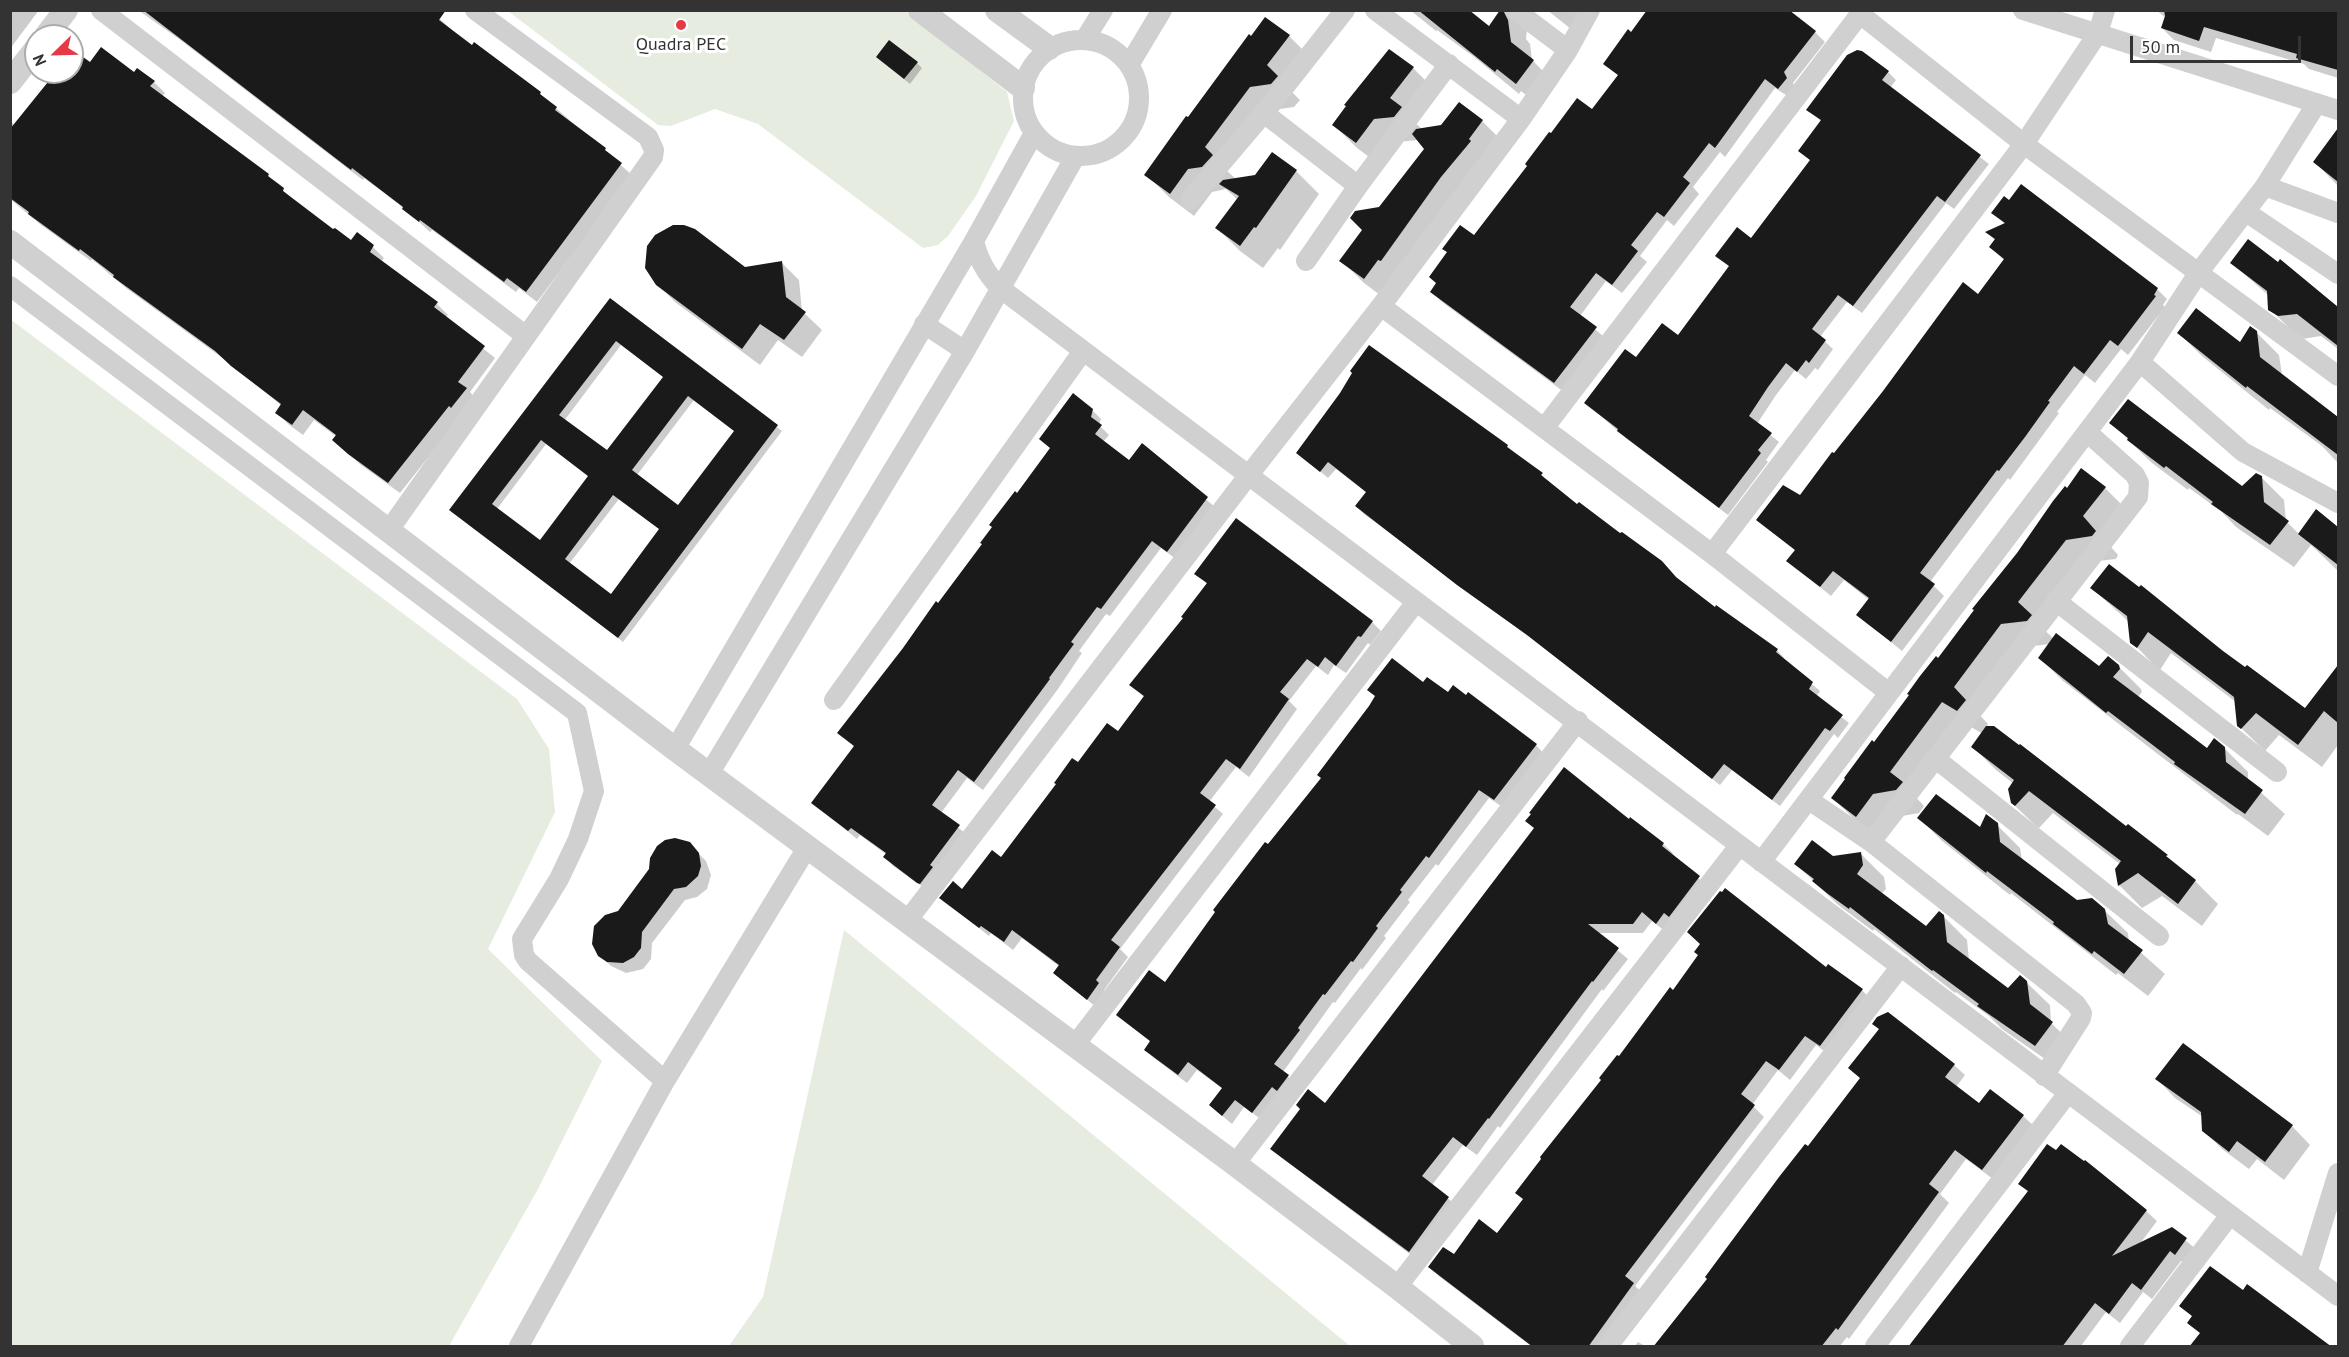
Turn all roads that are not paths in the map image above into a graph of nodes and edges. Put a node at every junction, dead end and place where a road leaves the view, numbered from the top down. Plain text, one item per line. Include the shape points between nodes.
1 (66, 10) edge
2 (101, 10) edge
3 (475, 10) edge
4 (920, 10) edge
5 (997, 10) edge
6 (1103, 10) edge
7 (1162, 10) edge
8 (1345, 10) edge
9 (1376, 10) edge
10 (1515, 10) edge
11 (1590, 10) edge
12 (2023, 10) edge
13 (2105, 10) edge
14 (1860, 12) edge
15 (55, 24) edge
16 (2098, 33) junction
17 (1085, 39) junction
18 (1049, 48) junction
19 (1568, 50) junction
20 (24, 64) edge
21 (1449, 64) junction
22 (1129, 65) junction
23 (10, 82) edge
24 (1023, 88) junction
25 (2317, 103) junction
26 (2338, 110) edge
27 (1264, 113) junction
28 (1521, 119) junction
29 (1034, 133) junction
30 (2024, 144) junction
31 (1075, 157) junction
32 (1358, 186) junction
33 (2265, 186) junction
34 (1190, 200) dead end
35 (2246, 212) junction
36 (2338, 213) edge
37 (974, 241) junction
38 (10, 242) edge
39 (1305, 261) dead end
40 (2199, 272) junction
41 (2338, 274) edge
42 (10, 286) edge
43 (1000, 288) junction
44 (1381, 306) junction
45 (924, 324) junction
46 (526, 336) junction
47 (964, 351) junction
48 (1083, 351) junction
49 (2140, 362) junction
50 (2338, 376) edge
51 (1545, 427) junction
52 (2087, 432) junction
53 (1248, 476) junction
54 (2338, 503) edge
55 (389, 530) junction
56 (1712, 554) junction
57 (2056, 601) junction
58 (1416, 602) junction
59 (1889, 693) junction
60 (834, 700) dead end
61 (1578, 721) junction
62 (675, 749) junction
63 (1936, 759) junction
64 (2277, 772) dead end
65 (710, 774) junction
66 (1809, 800) junction
67 (1871, 842) junction
68 (808, 846) junction
69 (1739, 846) junction
70 (1761, 862) junction
71 (907, 921) junction
72 (2159, 936) dead end
73 (1901, 966) junction
74 (1074, 1046) junction
75 (2044, 1076) junction
76 (665, 1081) junction
77 (2068, 1093) junction
78 (1235, 1164) junction
79 (2338, 1173) edge
80 (2230, 1215) junction
81 (2307, 1273) junction
82 (1397, 1287) junction
83 (2338, 1296) edge
84 (519, 1347) edge
85 (1472, 1347) edge
86 (1608, 1347) edge
87 (1875, 1347) edge
88 (2130, 1347) edge

1 - 15 street
2 - 46 street
3 - 46 street via 648,137 654,150 653,157
4 - 24 street
5 - 18 street
6 - 17 street
7 - 22 street
8 - 27 street
9 - 21 street
10 - 19 street
11 - 19 street
12 - 16 street
13 - 16 street
14 - 30 street
14 - 51 street
16 - 25 street
16 - 30 street
17 - 18 street via 1066,40
17 - 22 street via 1110,47
18 - 24 street via 1032,65
19 - 28 street
20 - 23 street
21 - 28 street
21 - 32 street
22 - 31 street via 1139,97 1131,128 1107,151
24 - 29 street via 1024,111
25 - 26 street
25 - 33 street
27 - 32 street
27 - 34 street
28 - 44 street
29 - 31 street via 1052,149
29 - 37 street
30 - 40 street
30 - 56 street
31 - 43 street
32 - 39 street
33 - 35 street
33 - 36 street
35 - 40 street
35 - 41 street
37 - 43 street via 986,273
37 - 45 street
38 - 55 street
40 - 49 street
40 - 50 street
42 - 76 street via 577,713 594,791 559,879 522,939 524,955
43 - 47 street
43 - 48 street
44 - 51 street
44 - 53 street
45 - 47 street
45 - 62 street
46 - 55 street
47 - 65 street
48 - 53 street
48 - 60 street
49 - 52 street
49 - 54 street via 2243,452
51 - 56 street
52 - 57 street via 2135,475 2138,497
52 - 59 street
53 - 58 street
53 - 71 street
55 - 62 street
56 - 59 street
57 - 63 street
57 - 64 street
58 - 61 street
58 - 74 street
59 - 66 street
61 - 69 street
61 - 78 street
62 - 65 street
63 - 67 street
63 - 72 street
65 - 68 street
66 - 67 street
66 - 70 street
67 - 75 street via 2076,1004 2081,1018
68 - 71 street
68 - 76 street
69 - 70 street
69 - 82 street
70 - 73 street
71 - 74 street
73 - 75 street
73 - 86 street
74 - 78 street
75 - 77 street
76 - 84 street
77 - 80 street
77 - 87 street
78 - 82 street
79 - 81 street
80 - 81 street
80 - 88 street
81 - 83 street
82 - 85 street

